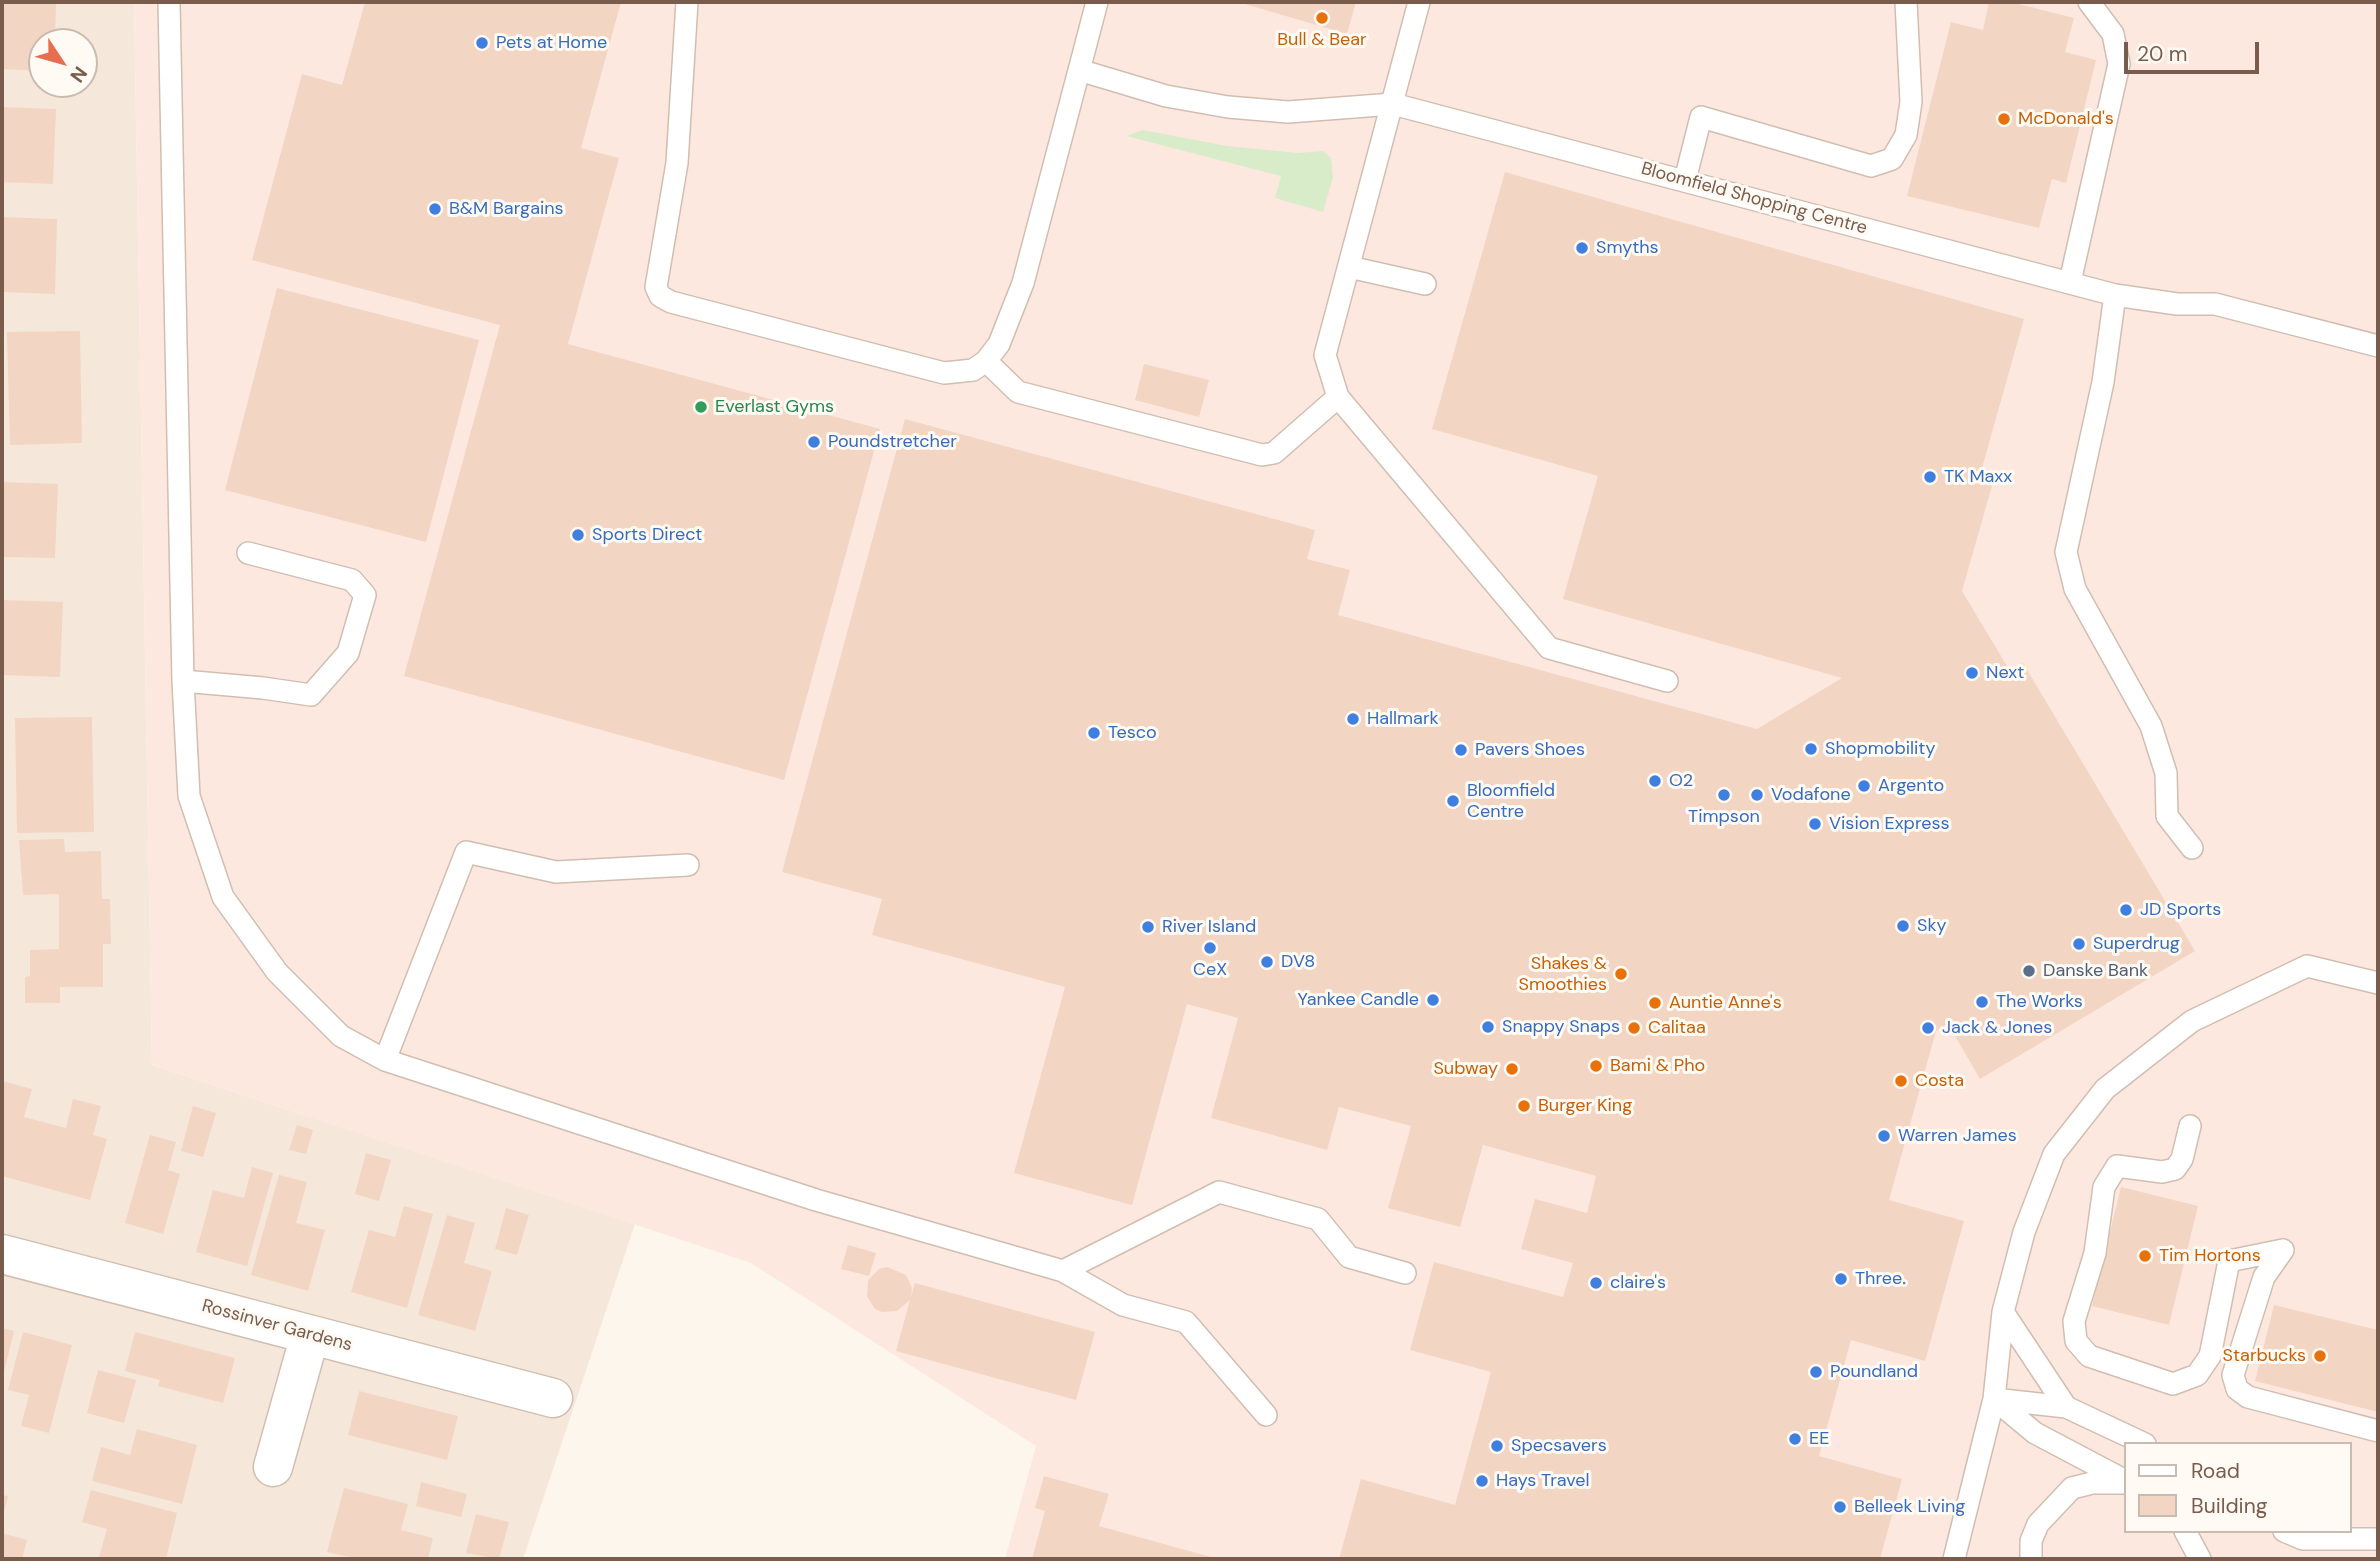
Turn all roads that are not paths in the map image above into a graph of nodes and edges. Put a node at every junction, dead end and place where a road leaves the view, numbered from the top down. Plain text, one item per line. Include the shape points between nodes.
1 (169, 2) edge
2 (687, 2) edge
3 (1097, 2) edge
4 (1419, 2) edge
5 (1906, 2) edge
6 (2089, 2) edge
7 (1079, 70) junction
8 (1393, 104) junction
9 (1685, 180) junction
10 (1349, 267) junction
11 (2070, 282) junction
12 (1424, 284) dead end
13 (2115, 295) junction
14 (2378, 346) edge
15 (986, 361) junction
16 (1338, 397) junction
17 (248, 553) dead end
18 (183, 681) junction
19 (1667, 681) dead end
20 (2192, 848) dead end
21 (688, 865) dead end
22 (2378, 983) edge
23 (385, 1060) junction
24 (2190, 1126) dead end
25 (2, 1254) edge
26 (1063, 1271) junction
27 (1405, 1273) dead end
28 (2003, 1312) junction
29 (310, 1335) junction
30 (553, 1398) dead end
31 (1994, 1399) junction
32 (2066, 1407) junction
33 (1266, 1415) dead end
34 (2378, 1432) edge
35 (2141, 1442) edge
36 (273, 1467) dead end
37 (2124, 1481) edge
38 (2124, 1482) edge
39 (2186, 1533) edge
40 (2289, 1533) edge
41 (2378, 1539) edge
42 (1954, 1559) edge
43 (2031, 1559) edge
44 (2200, 1559) edge

1 - 18 lane
2 - 15 lane via 677,163 656,287 660,296 944,373 973,370
3 - 7 lane
4 - 8 lane
5 - 9 lane via 1912,102 1906,135 1892,159 1871,166 1701,117
6 - 11 lane via 2113,34 2119,64
7 - 8 lane, Bloomfield Shopping Centre via 1166,96 1228,107 1288,112
7 - 15 lane via 1023,283 999,344
8 - 9 lane, Bloomfield Shopping Centre
8 - 10 lane
9 - 11 lane, Bloomfield Shopping Centre
10 - 12 lane
10 - 16 lane via 1325,355
11 - 13 lane, Bloomfield Shopping Centre
13 - 14 lane, Bloomfield Shopping Centre via 2215,304
13 - 20 lane via 2101,394 2066,552 2075,589 2151,726 2166,773 2167,816
15 - 16 lane via 1018,392 1262,455 1274,453
16 - 19 lane via 1549,648
17 - 18 lane via 352,580 365,595 348,653 311,695
18 - 23 lane via 189,796 223,897 277,972 331,1027
21 - 23 lane via 555,872 466,852
22 - 28 lane via 2307,966 2192,1021 2105,1090 2054,1154 2024,1232
23 - 26 lane via 816,1200
24 - 34 lane via 2175,1169 2162,1172 2117,1166 2104,1187 2095,1253 2074,1321 2076,1341 2089,1356 2173,1384 2197,1375 2210,1356 2230,1261 2283,1250 2264,1277 2233,1375 2237,1388 2248,1397
25 - 29 street, Rossinver Gardens
26 - 27 lane via 1219,1192 1318,1219 1349,1257
26 - 33 lane via 1123,1305 1186,1322
28 - 31 lane
28 - 32 lane
29 - 30 street, Rossinver Gardens
29 - 36 street
31 - 32 lane
31 - 37 lane via 2035,1433
31 - 42 lane
32 - 35 lane
38 - 43 lane via 2073,1488 2038,1524 2031,1541
39 - 44 lane
40 - 41 lane via 2303,1539

